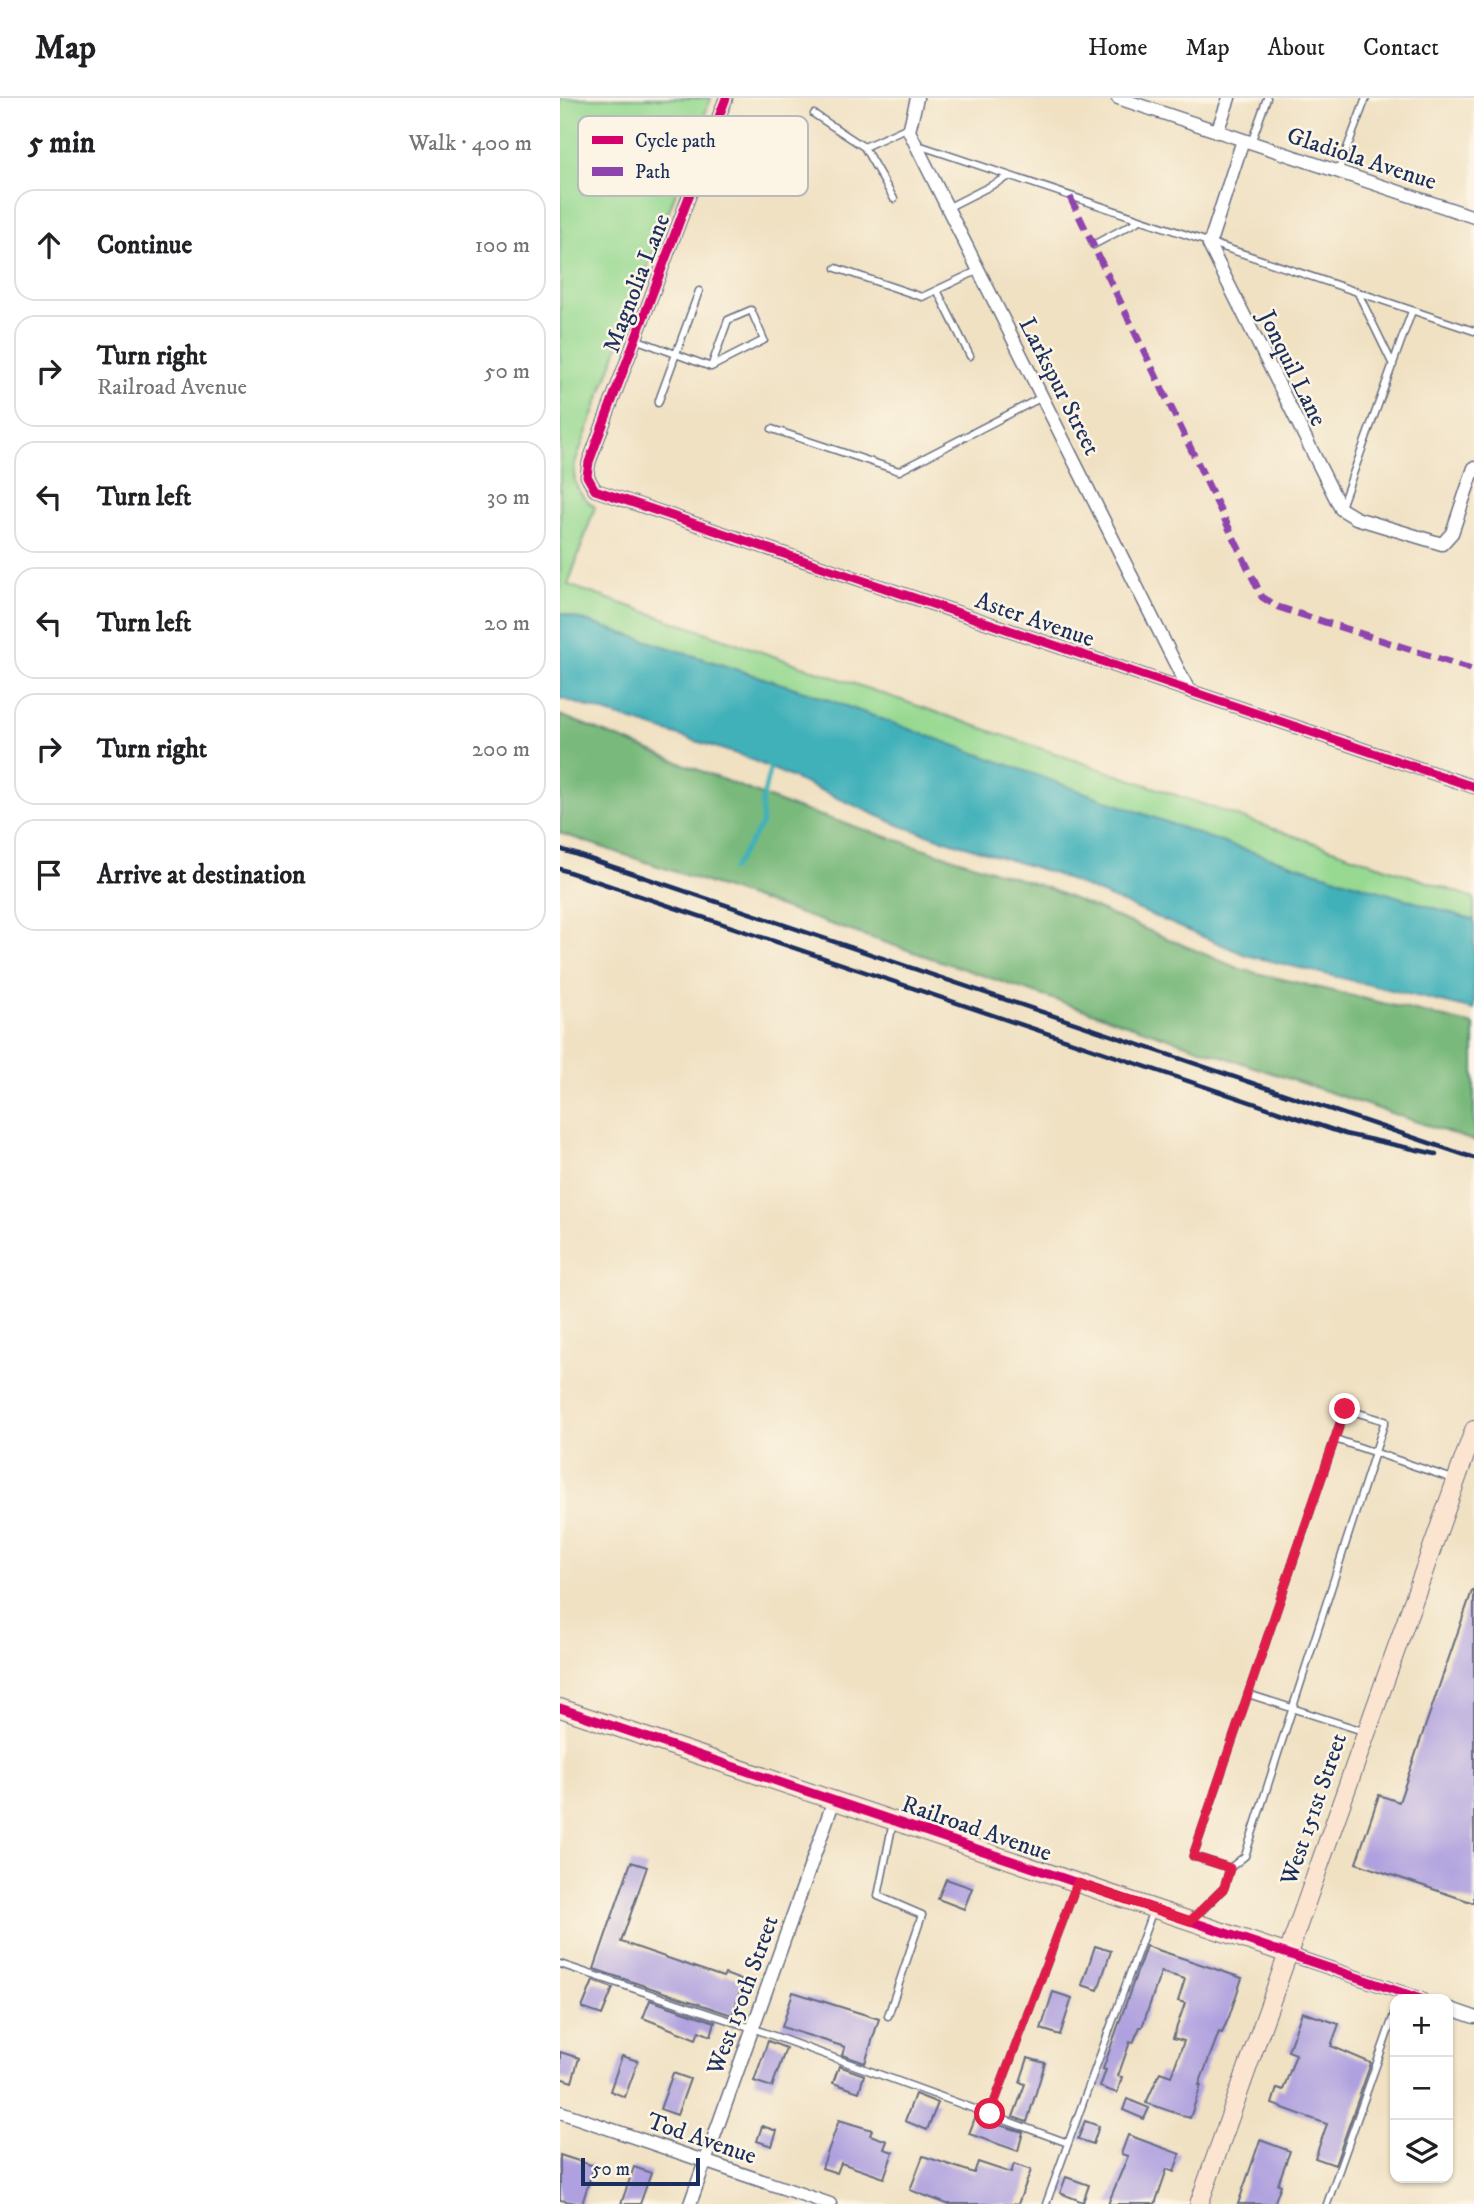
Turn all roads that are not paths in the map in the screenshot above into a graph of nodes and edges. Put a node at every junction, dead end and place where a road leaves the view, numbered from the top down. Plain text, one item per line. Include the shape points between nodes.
1 (726, 98) edge
2 (917, 98) edge
3 (1118, 98) edge
4 (1229, 98) edge
5 (1267, 98) edge
6 (1366, 98) edge
7 (814, 114) dead end
8 (719, 116) edge
9 (908, 127) junction
10 (1217, 132) junction
11 (1247, 141) junction
12 (916, 145) junction
13 (864, 147) junction
14 (1338, 172) junction
15 (1010, 176) junction
16 (689, 196) edge
17 (894, 199) dead end
18 (947, 208) junction
19 (1474, 217) edge
20 (1140, 220) junction
21 (1209, 243) junction
22 (1093, 244) dead end
23 (836, 268) dead end
24 (979, 270) junction
25 (699, 290) dead end
26 (937, 290) junction
27 (1358, 293) junction
28 (1412, 311) junction
29 (1474, 331) edge
30 (635, 339) junction
31 (676, 354) junction
32 (970, 356) dead end
33 (1393, 365) junction
34 (711, 367) junction
35 (1042, 397) junction
36 (658, 403) dead end
37 (772, 429) dead end
38 (1474, 468) edge
39 (589, 481) joint
40 (1340, 509) junction
41 (1189, 691) junction
42 (1474, 787) edge
43 (1474, 1430) edge
44 (1335, 1439) junction
45 (1374, 1453) junction
46 (1456, 1480) junction
47 (1248, 1694) junction
48 (560, 1708) edge
49 (1293, 1708) junction
50 (1366, 1732) junction
51 (834, 1800) junction
52 (893, 1820) junction
53 (1230, 1868) junction
54 (1077, 1883) junction
55 (1153, 1908) junction
56 (1190, 1921) junction
57 (1289, 1954) junction
58 (560, 1964) edge
59 (1396, 1994) edge
60 (1453, 2010) edge
61 (888, 2016) dead end
62 (1474, 2017) edge
63 (1390, 2026) edge
64 (752, 2028) junction
65 (560, 2112) edge
66 (990, 2114) junction
67 (1068, 2143) junction
68 (706, 2161) junction
69 (690, 2204) edge
70 (831, 2204) edge
71 (1045, 2204) edge
72 (1199, 2204) edge
73 (1327, 2204) edge

1 - 8 street, Magnolia Lane
2 - 9 street
3 - 10 street, Gladiola Avenue
4 - 10 street
5 - 11 lane
6 - 14 lane
7 - 13 lane
9 - 12 street, Larkspur Street
9 - 13 lane
10 - 11 street, Gladiola Avenue
11 - 14 street, Gladiola Avenue
11 - 21 street
12 - 15 lane
12 - 18 street, Larkspur Street
13 - 17 lane
14 - 19 street, Gladiola Avenue
15 - 18 lane
15 - 20 lane
16 - 30 street, Magnolia Lane
18 - 24 street, Larkspur Street
20 - 21 lane
20 - 22 lane
21 - 27 lane
21 - 40 street, Jonquil Lane
23 - 26 lane via 922,297
24 - 26 lane
24 - 35 street, Larkspur Street
25 - 31 lane
26 - 32 lane
27 - 28 lane
27 - 33 lane
28 - 29 lane
28 - 33 lane
30 - 31 lane
30 - 39 street, Magnolia Lane via 589,462
31 - 34 lane
31 - 36 lane
33 - 40 lane
34 - 34 lane via 764,340 751,310 728,320
35 - 37 lane via 899,471
35 - 41 street, Larkspur Street
38 - 40 street via 1445,542 1432,542
39 - 41 street, Aster Avenue via 600,493
41 - 42 street, Aster Avenue
43 - 46 street, West 151st Street
44 - 45 lane
44 - 45 lane via 1345,1409 1385,1420
44 - 47 lane
45 - 46 lane
45 - 49 lane
46 - 50 street, West 151st Street
47 - 49 lane
47 - 53 lane via 1193,1856
48 - 51 street, Railroad Avenue
49 - 50 lane
49 - 53 lane via 1245,1856
50 - 57 street, West 151st Street
51 - 52 street, Railroad Avenue
51 - 64 street, West 150th Street
52 - 54 street, Railroad Avenue
52 - 61 lane via 878,1896 922,1915
53 - 56 lane via 1224,1888
54 - 55 street, Railroad Avenue
54 - 66 lane
55 - 56 street, Railroad Avenue
55 - 67 lane
56 - 57 street, Railroad Avenue
57 - 59 street, Railroad Avenue
57 - 72 street, West 151st Street
58 - 64 lane
60 - 62 street
63 - 73 lane
64 - 66 lane
64 - 68 street, West 150th Street
65 - 68 street, Tod Avenue
66 - 67 lane
67 - 71 lane
68 - 69 street, West 150th Street
68 - 70 street, Tod Avenue

